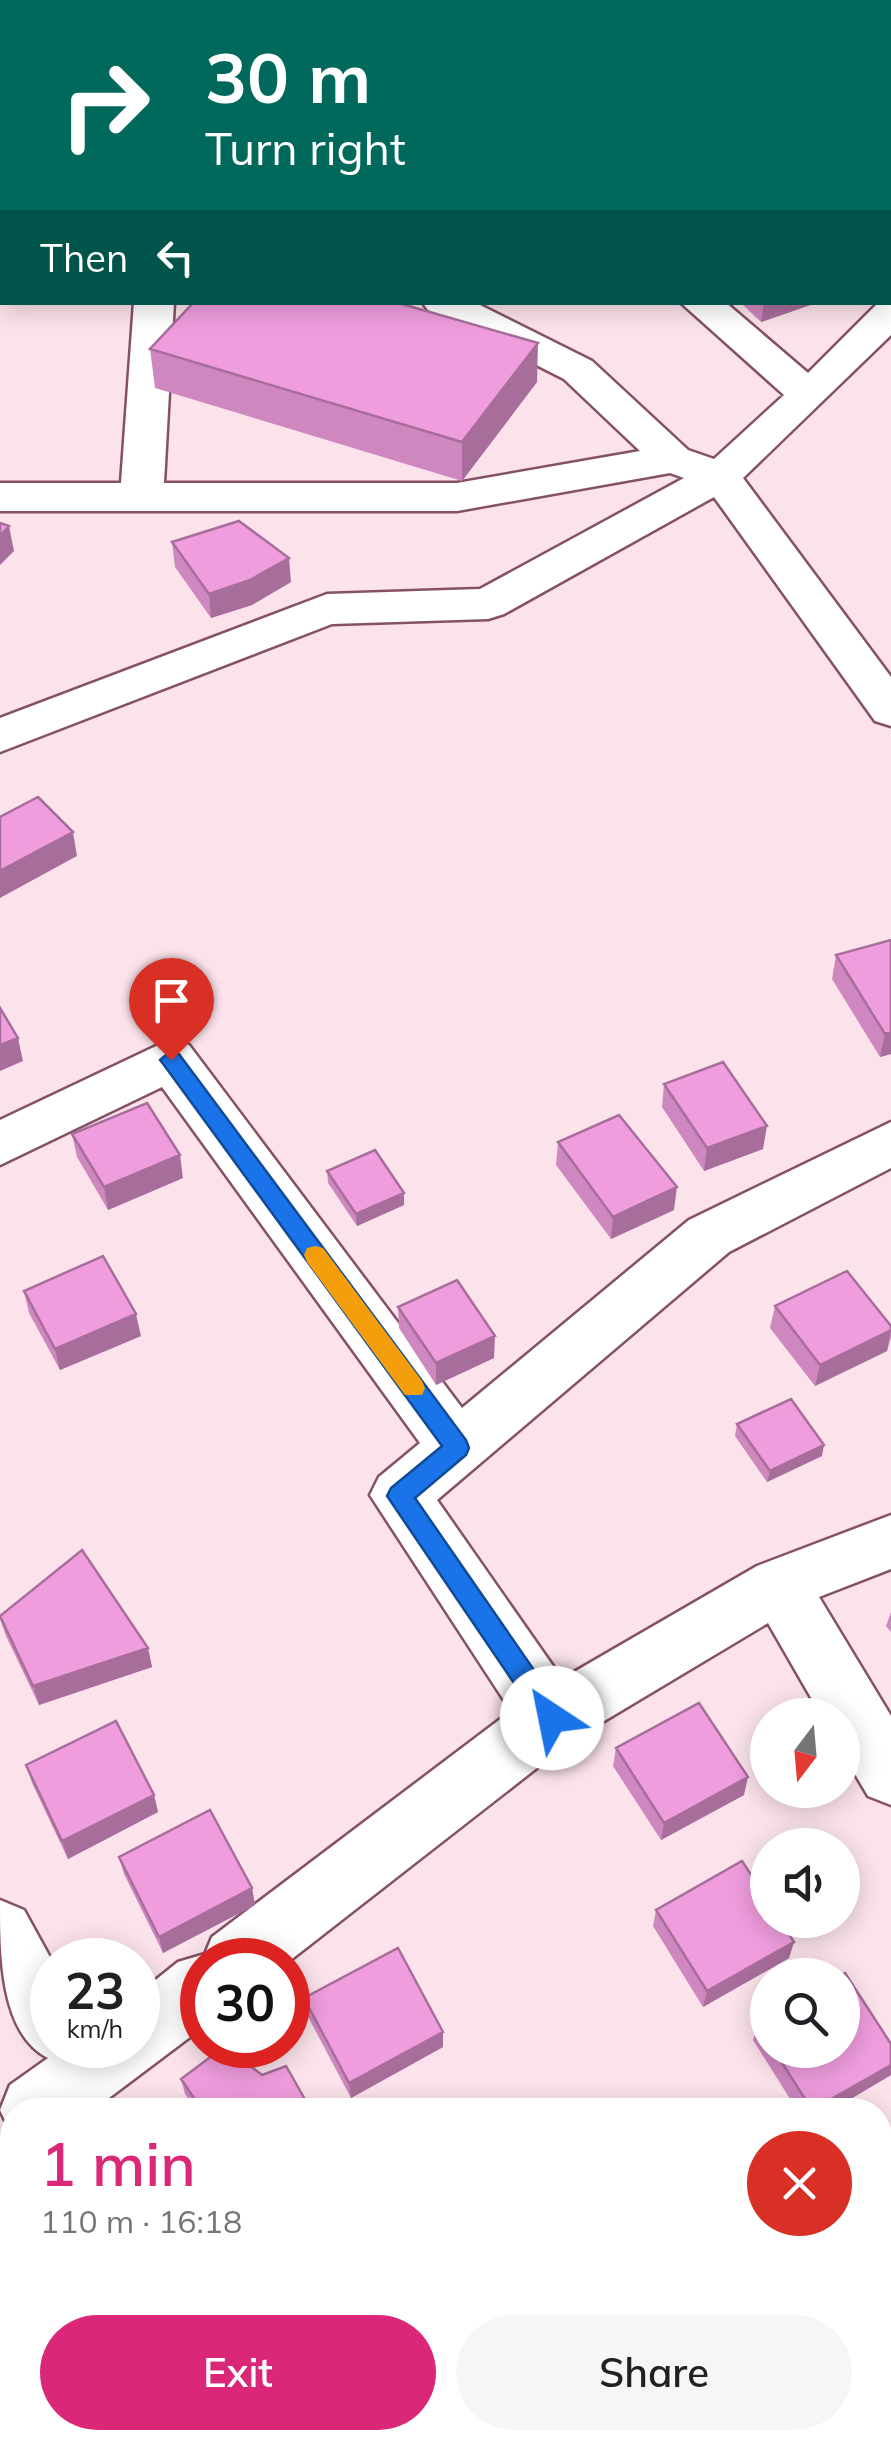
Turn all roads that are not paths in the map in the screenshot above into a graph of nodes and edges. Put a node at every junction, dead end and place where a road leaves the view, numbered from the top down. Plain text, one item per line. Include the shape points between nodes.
1 (154, 305) edge
2 (448, 305) edge
3 (704, 305) edge
4 (891, 312) edge
5 (809, 395) junction
6 (673, 459) junction
7 (720, 476) junction
8 (0, 497) edge
9 (142, 498) junction
10 (891, 710) edge
11 (0, 736) edge
12 (891, 1143) edge
13 (0, 1144) edge
14 (457, 1448) junction
15 (891, 1542) edge
16 (778, 1585) junction
17 (552, 1718) junction
18 (891, 1775) edge
19 (0, 1933) edge
20 (265, 1938) edge
21 (180, 2003) edge
22 (160, 2019) edge
23 (76, 2069) edge

1 - 9 street
2 - 6 street via 578,370
3 - 5 street
4 - 5 street
5 - 7 street
6 - 7 street
6 - 9 street via 457,497
7 - 10 street
7 - 11 street via 488,604 327,609
8 - 9 street
12 - 14 street via 709,1236
13 - 14 street via 171,1060
14 - 17 street via 400,1496
15 - 16 street
16 - 17 street
16 - 18 street
17 - 20 street
19 - 23 street
21 - 22 street

